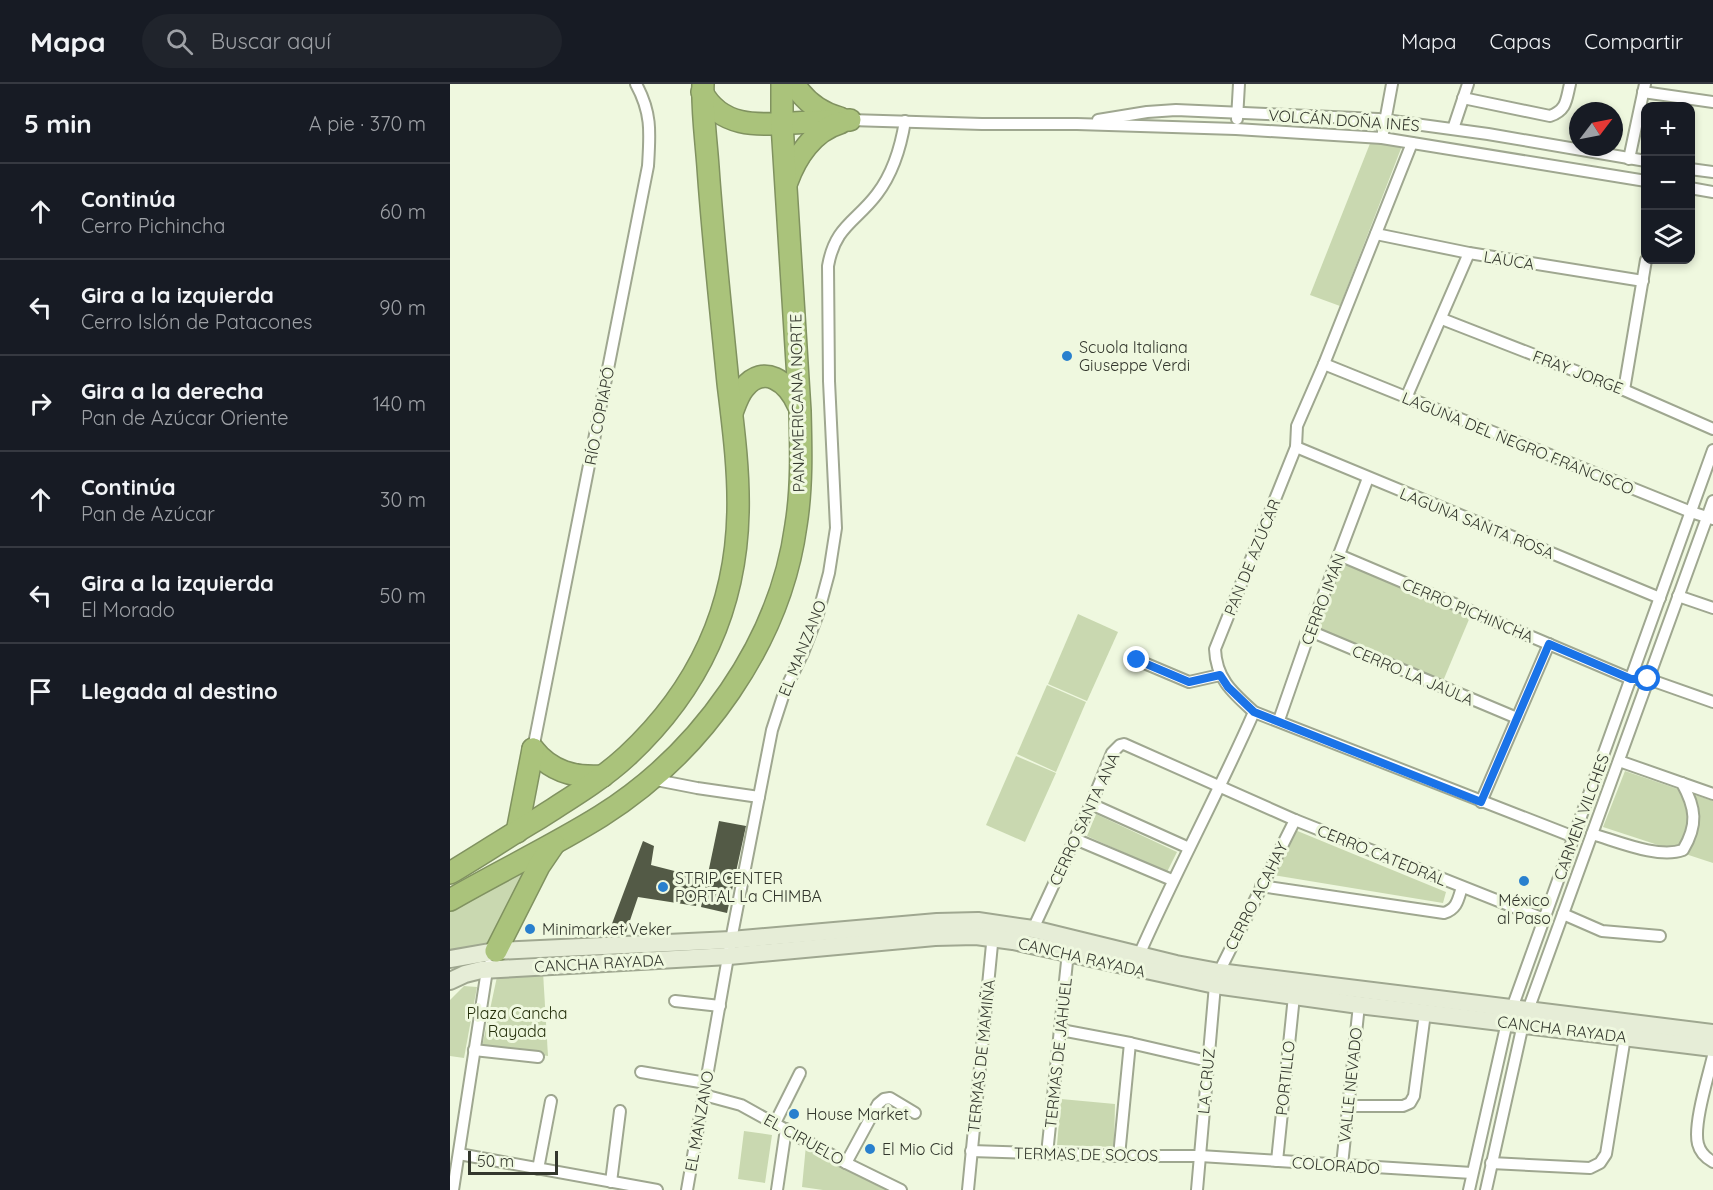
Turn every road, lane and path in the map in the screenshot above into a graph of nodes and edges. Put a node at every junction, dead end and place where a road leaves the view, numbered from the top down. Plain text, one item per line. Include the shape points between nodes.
1 (636, 84) edge
2 (782, 84) edge
3 (794, 84) edge
4 (1239, 84) edge
5 (1392, 84) edge
6 (1468, 84) edge
7 (1570, 84) edge
8 (703, 88) edge
9 (1644, 88) edge
10 (1463, 98) junction
11 (1713, 102) edge
12 (1237, 113) junction
13 (849, 120) junction
14 (1385, 120) junction
15 (905, 121) junction
16 (782, 124) junction
17 (1077, 124) junction
18 (1236, 129) junction
19 (1453, 129) junction
20 (1382, 138) junction
21 (1412, 143) junction
22 (1629, 159) junction
23 (1641, 160) edge
24 (1695, 170) edge
25 (1713, 172) edge
26 (1641, 180) edge
27 (787, 182) junction
28 (1695, 189) edge
29 (1713, 192) edge
30 (1376, 234) junction
31 (1469, 253) junction
32 (1645, 264) edge
33 (1643, 282) junction
34 (1442, 319) junction
35 (1324, 364) junction
36 (1624, 390) junction
37 (1406, 398) junction
38 (800, 411) junction
39 (732, 413) junction
40 (1713, 429) edge
41 (1296, 447) junction
42 (1713, 450) edge
43 (1368, 478) junction
44 (1713, 501) edge
45 (1691, 512) junction
46 (1710, 518) edge
47 (1339, 555) junction
48 (1678, 596) junction
49 (1660, 598) junction
50 (1713, 608) edge
51 (1310, 631) junction
52 (1549, 644) junction
53 (1137, 660) dead end
54 (1220, 675) junction
55 (1631, 679) junction
56 (1648, 679) junction
57 (1713, 702) edge
58 (1254, 712) junction
59 (1517, 718) junction
60 (1279, 720) junction
61 (533, 749) junction
62 (1619, 761) junction
63 (603, 776) junction
64 (651, 778) junction
65 (1682, 783) junction
66 (1220, 788) junction
67 (1713, 794) edge
68 (759, 797) junction
69 (1481, 802) junction
70 (1091, 804) junction
71 (1295, 820) junction
72 (517, 832) junction
73 (1592, 834) junction
74 (1574, 837) junction
75 (1075, 838) junction
76 (556, 842) junction
77 (1189, 848) junction
78 (450, 873) edge
79 (1172, 880) junction
80 (1261, 886) junction
81 (1462, 887) junction
82 (450, 900) edge
83 (1563, 914) junction
84 (1544, 919) junction
85 (1033, 929) junction
86 (993, 930) junction
87 (1660, 936) dead end
88 (730, 948) junction
89 (1068, 952) junction
90 (1139, 955) junction
91 (450, 959) edge
92 (491, 961) junction
93 (1217, 979) junction
94 (450, 981) edge
95 (1294, 996) junction
96 (675, 1002) dead end
97 (1359, 1005) junction
98 (720, 1006) junction
99 (1425, 1013) junction
100 (1518, 1016) junction
101 (1061, 1030) junction
102 (1713, 1033) edge
103 (1625, 1037) junction
104 (1130, 1043) junction
105 (1713, 1048) edge
106 (474, 1050) junction
107 (1713, 1056) edge
108 (538, 1057) dead end
109 (1208, 1061) junction
110 (641, 1072) dead end
111 (800, 1073) dead end
112 (706, 1083) junction
113 (704, 1095) junction
114 (551, 1101) dead end
115 (1348, 1106) junction
116 (620, 1111) dead end
117 (915, 1113) dead end
118 (775, 1123) junction
119 (786, 1129) junction
120 (971, 1151) junction
121 (459, 1154) junction
122 (1047, 1154) junction
123 (1119, 1156) junction
124 (1200, 1156) junction
125 (1277, 1161) junction
126 (1491, 1162) junction
127 (1713, 1162) edge
128 (846, 1163) junction
129 (1342, 1165) junction
130 (538, 1169) junction
131 (1472, 1173) junction
132 (610, 1182) junction
133 (453, 1190) edge
134 (657, 1190) edge
135 (687, 1190) edge
136 (777, 1190) edge
137 (901, 1190) edge
138 (968, 1190) edge
139 (1197, 1190) edge
140 (1469, 1190) edge
141 (1486, 1190) edge

1 - 61 street, RÍO COPIAPÓ via 649,113 648,166
2 - 16 highway, PANAMERICANA NORTE
3 - 13 highway via 819,109
4 - 12 street
5 - 14 street
6 - 10 street
7 - 10 street via 1566,104 1550,116
8 - 16 highway via 715,109 734,120
8 - 39 highway
9 - 11 street
9 - 22 street
10 - 19 street
12 - 14 street, VOLCÁN DOÑA INÉS
12 - 17 street, VOLCÁN DOÑA INÉS via 1176,110
12 - 18 street
13 - 15 street, VOLCÁN DOÑA INÉS
13 - 16 highway
13 - 27 highway via 830,126 816,137 798,157
14 - 19 street, VOLCÁN DOÑA INÉS
14 - 20 street
15 - 17 street, VOLCÁN DOÑA INÉS
15 - 68 street, EL MANZANO via 886,180 877,195 844,228 828,266 836,528 818,614 778,710
16 - 27 highway, PANAMERICANA NORTE
17 - 18 street, VOLCÁN DOÑA INÉS
18 - 20 street, VOLCÁN DOÑA INÉS
19 - 22 street, VOLCÁN DOÑA INÉS
20 - 21 street, VOLCÁN DOÑA INÉS
21 - 26 street, VOLCÁN DOÑA INÉS
21 - 30 street, PAN DE AZÚCAR
22 - 23 street, VOLCÁN DOÑA INÉS
24 - 25 street
27 - 38 highway, PANAMERICANA NORTE
28 - 29 street
30 - 31 street, LAUCA
30 - 35 street, PAN DE AZÚCAR
31 - 33 street, LAUCA
31 - 34 street
32 - 33 street
33 - 36 street
34 - 36 street, FRAY JORGE
34 - 37 street
35 - 37 street, LAGUNA DEL NEGRO FRANCISCO
35 - 41 street, PAN DE AZÚCAR via 1297,426
36 - 40 street, FRAY JORGE
37 - 45 street, LAGUNA DEL NEGRO FRANCISCO
38 - 39 highway via 788,387 766,377 744,388
38 - 64 highway, PANAMERICANA NORTE via 796,526 771,614 720,705
39 - 63 highway via 737,524 735,554 720,617 699,666 678,699 639,744
41 - 43 street, LAGUNA SANTA ROSA
41 - 54 street, PAN DE AZÚCAR via 1215,649
42 - 45 street, CARMEN VILCHES
43 - 47 street, CERRO IMÁN
43 - 49 street, LAGUNA SANTA ROSA
44 - 46 street, CARMEN VILCHES
45 - 46 street, LAGUNA DEL NEGRO FRANCISCO
45 - 49 street, CARMEN VILCHES
46 - 48 street, CARMEN VILCHES
47 - 51 street, CERRO IMÁN
47 - 52 street, CERRO PICHINCHA
48 - 50 street
48 - 56 street, CARMEN VILCHES
49 - 55 street, CARMEN VILCHES
51 - 59 street, CERRO LA JAULA
51 - 60 street, CERRO IMÁN
52 - 55 street, CERRO PICHINCHA
52 - 59 street
53 - 54 street via 1189,682
54 - 58 street
55 - 56 street
55 - 74 street, CARMEN VILCHES
56 - 57 street
56 - 62 street, CARMEN VILCHES
58 - 60 street
58 - 66 street
59 - 69 street
60 - 69 street
61 - 63 highway via 558,770 584,777
61 - 72 highway
62 - 65 street
62 - 73 street, CARMEN VILCHES
63 - 72 highway
64 - 68 street
64 - 76 highway, PANAMERICANA NORTE via 602,815
65 - 67 street
65 - 73 street via 1693,810 1694,825 1683,850 1654,851
66 - 70 street, CERRO SANTA ANA via 1124,744 1112,753
66 - 71 street, CERRO CATEDRAL
66 - 77 street
68 - 88 street, EL MANZANO
69 - 74 street
70 - 75 street, CERRO SANTA ANA
70 - 77 street
71 - 80 street, CERRO ACAHAY
71 - 81 street, CERRO CATEDRAL
72 - 78 highway
73 - 83 street, CARMEN VILCHES
74 - 84 street, CARMEN VILCHES
75 - 79 street
75 - 85 street, CERRO SANTA ANA
76 - 82 highway, PANAMERICANA NORTE
76 - 92 highway via 539,866
77 - 79 street
79 - 90 street
80 - 81 street via 1444,913 1456,906
80 - 93 street, CERRO ACAHAY
81 - 84 street, CERRO CATEDRAL
83 - 87 street via 1602,932
83 - 100 street, CARMEN VILCHES
84 - 100 street, CARMEN VILCHES
85 - 86 street, CANCHA RAYADA
85 - 90 street, CANCHA RAYADA
86 - 88 street, CANCHA RAYADA via 937,922
86 - 89 street, CANCHA RAYADA
86 - 120 street, TERMAS DE MAMIÑA
88 - 92 street, CANCHA RAYADA
88 - 98 street, EL MANZANO
89 - 93 street, CANCHA RAYADA via 1132,968
89 - 101 street, TERMAS DE JAHUEL
90 - 93 street, CANCHA RAYADA
91 - 92 street, CANCHA RAYADA
92 - 94 street, CANCHA RAYADA
92 - 106 street
93 - 95 street, CANCHA RAYADA
93 - 100 street, CANCHA RAYADA
93 - 109 street, LA CRUZ
95 - 97 street, CANCHA RAYADA
95 - 125 street, PORTILLO
96 - 98 street
97 - 99 street, CANCHA RAYADA
97 - 115 street, VALLE NEVADO
98 - 112 street, EL MANZANO
99 - 100 street, CANCHA RAYADA
99 - 115 street via 1410,1103
100 - 102 street, CANCHA RAYADA
100 - 103 street, CANCHA RAYADA
100 - 126 street, CARMEN VILCHES
100 - 131 street, CARMEN VILCHES
101 - 104 street
101 - 122 street, TERMAS DE JAHUEL
103 - 105 street, CANCHA RAYADA
103 - 126 street via 1606,1154 1600,1163 1590,1168
104 - 109 street
104 - 123 street
106 - 108 street
106 - 121 street
107 - 127 street via 1696,1134 1698,1148
109 - 124 street, LA CRUZ
110 - 112 street
111 - 118 street
112 - 113 street, EL MANZANO
113 - 118 street, EL CIRUELO via 741,1105
113 - 135 street, EL MANZANO
114 - 130 street
115 - 129 street, VALLE NEVADO
116 - 132 street
117 - 128 street via 890,1098 884,1099
118 - 119 street, EL CIRUELO
119 - 128 street, EL CIRUELO
119 - 136 street
120 - 122 street, TERMAS DE SOCOS
120 - 138 street, TERMAS DE MAMIÑA
121 - 130 street
121 - 133 street
122 - 123 street, TERMAS DE SOCOS
123 - 124 street, TERMAS DE SOCOS
124 - 125 street, COLORADO
124 - 139 street, LA CRUZ
125 - 129 street, COLORADO
126 - 141 street, CARMEN VILCHES
128 - 137 street, EL CIRUELO
129 - 131 street, COLORADO
130 - 132 street
131 - 140 street, CARMEN VILCHES
132 - 134 street

